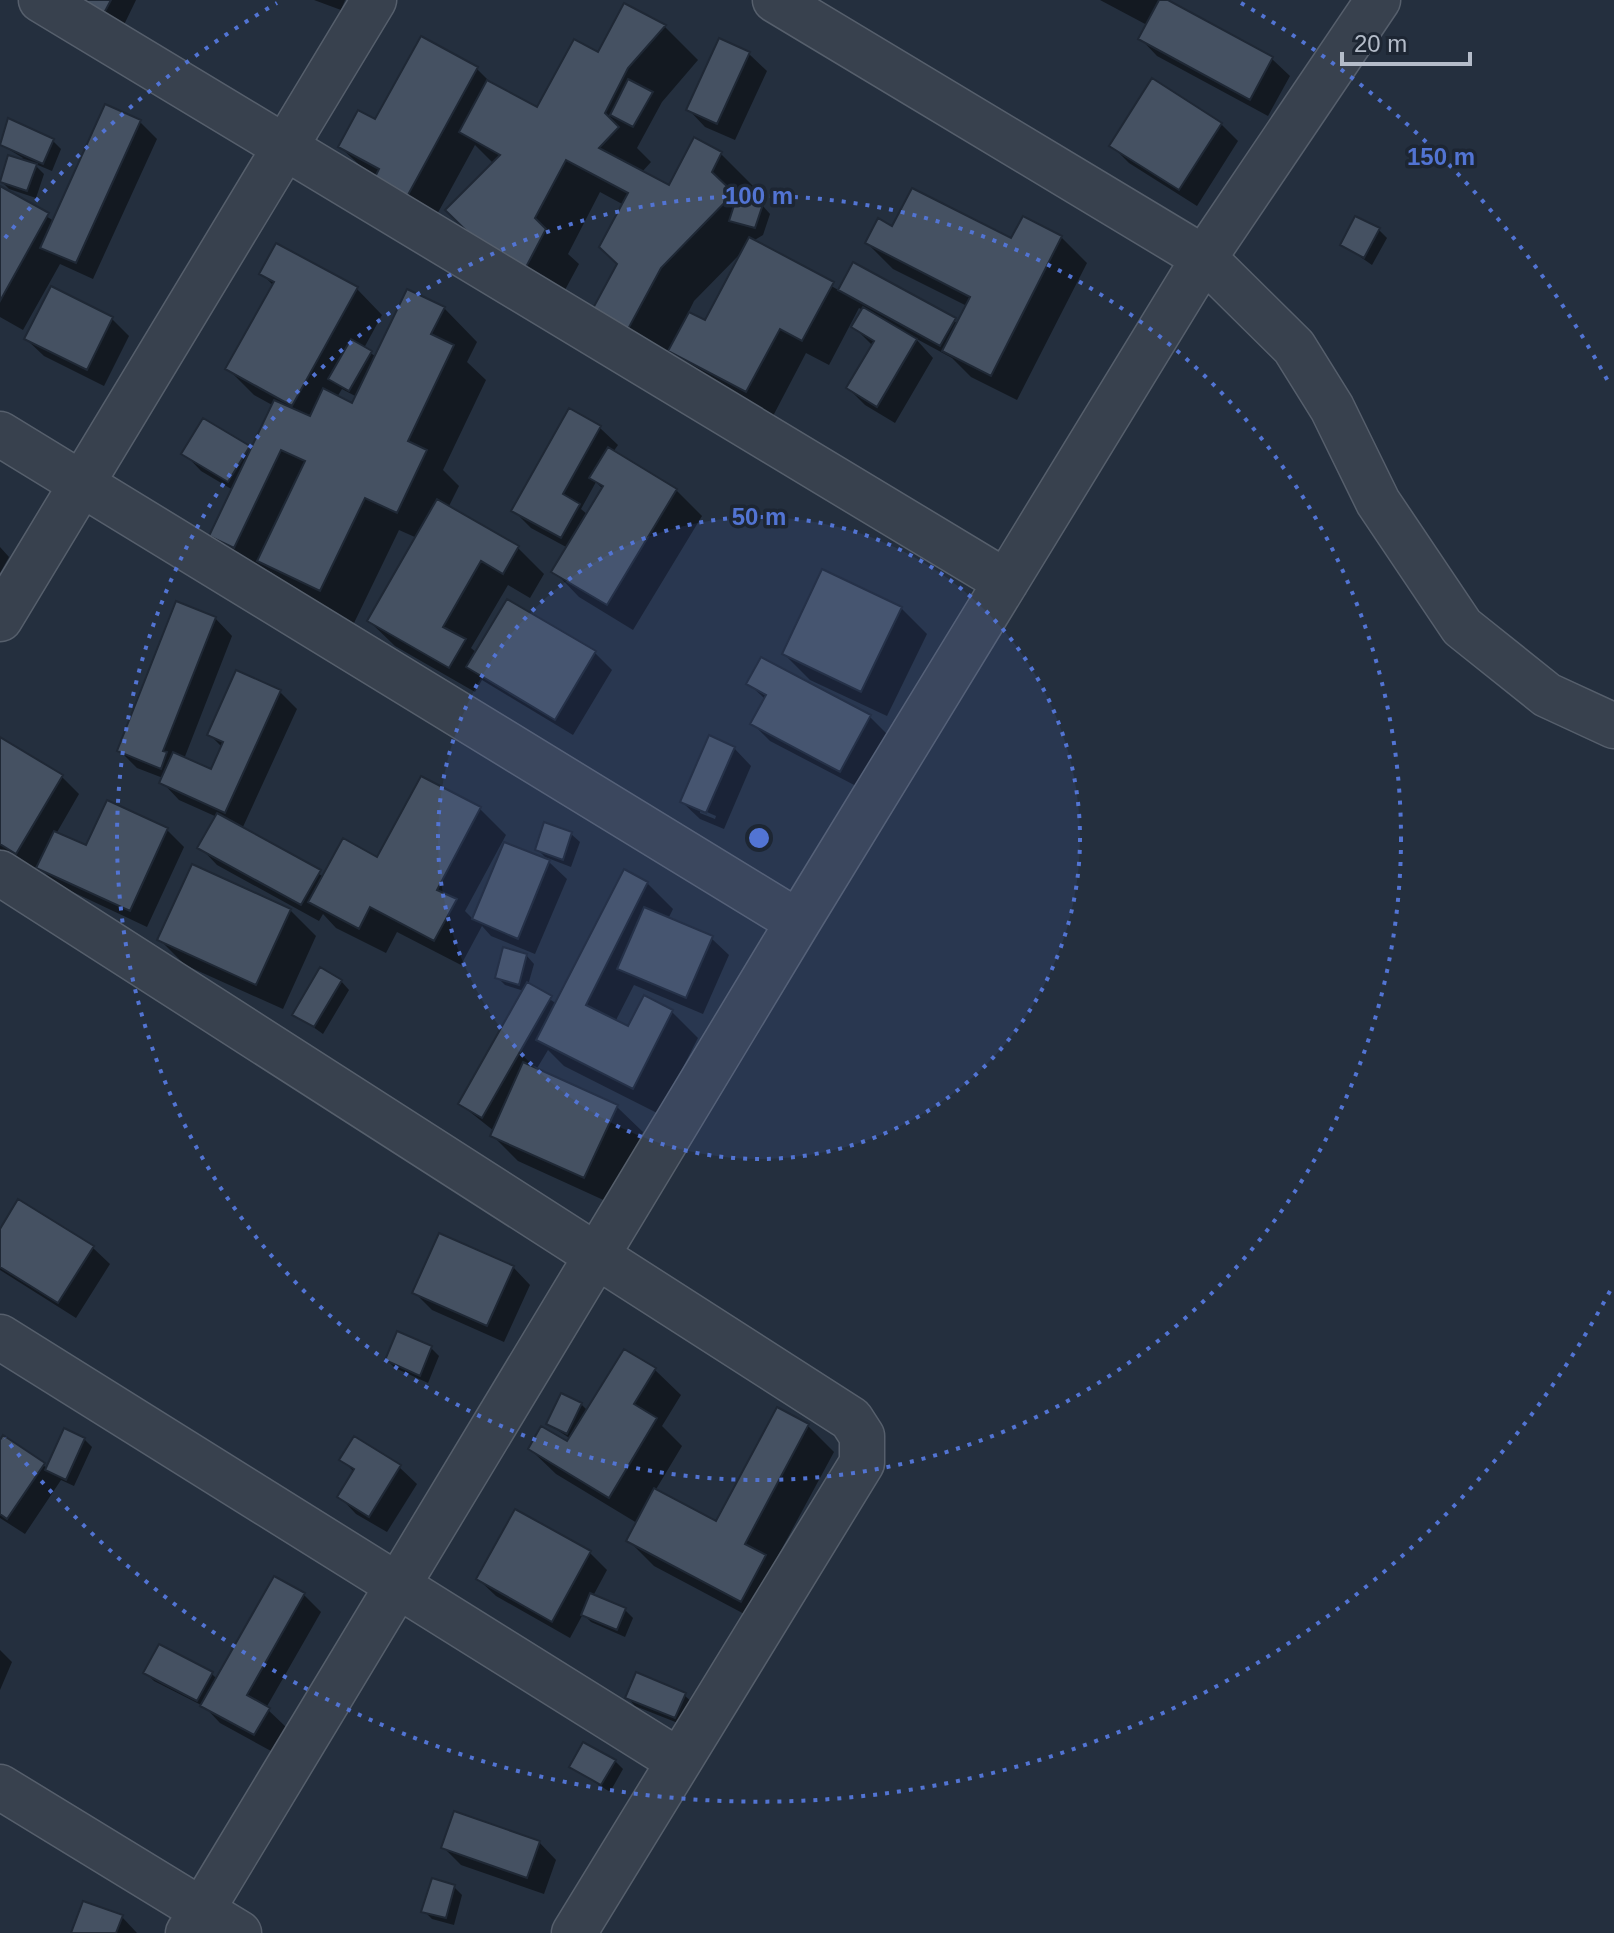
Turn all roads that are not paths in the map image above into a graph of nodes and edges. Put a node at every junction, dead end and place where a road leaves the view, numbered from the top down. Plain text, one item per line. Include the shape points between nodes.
1 (41, 0) edge
2 (374, 0) edge
3 (775, 0) edge
4 (1378, 0) edge
5 (283, 147) junction
6 (1204, 258) junction
7 (0, 434) edge
8 (79, 483) junction
9 (1006, 582) junction
10 (0, 619) edge
11 (1614, 726) edge
12 (0, 873) edge
13 (798, 922) junction
14 (597, 1254) junction
15 (0, 1337) edge
16 (398, 1583) junction
17 (677, 1760) junction
18 (0, 1787) edge
19 (194, 1922) edge
20 (239, 1933) edge
21 (574, 1933) edge

1 - 5 street
2 - 5 street
3 - 6 street
4 - 6 street
5 - 8 street
5 - 9 street
6 - 9 street
6 - 11 street via 1294,347 1332,408 1378,502 1462,627 1547,695
7 - 8 street
8 - 10 street
8 - 13 street
9 - 13 street
12 - 14 street
13 - 14 street
14 - 16 street
14 - 17 street via 851,1419 862,1436 862,1463
15 - 16 street
16 - 17 street
16 - 19 street
17 - 21 street
18 - 19 street
19 - 20 street

